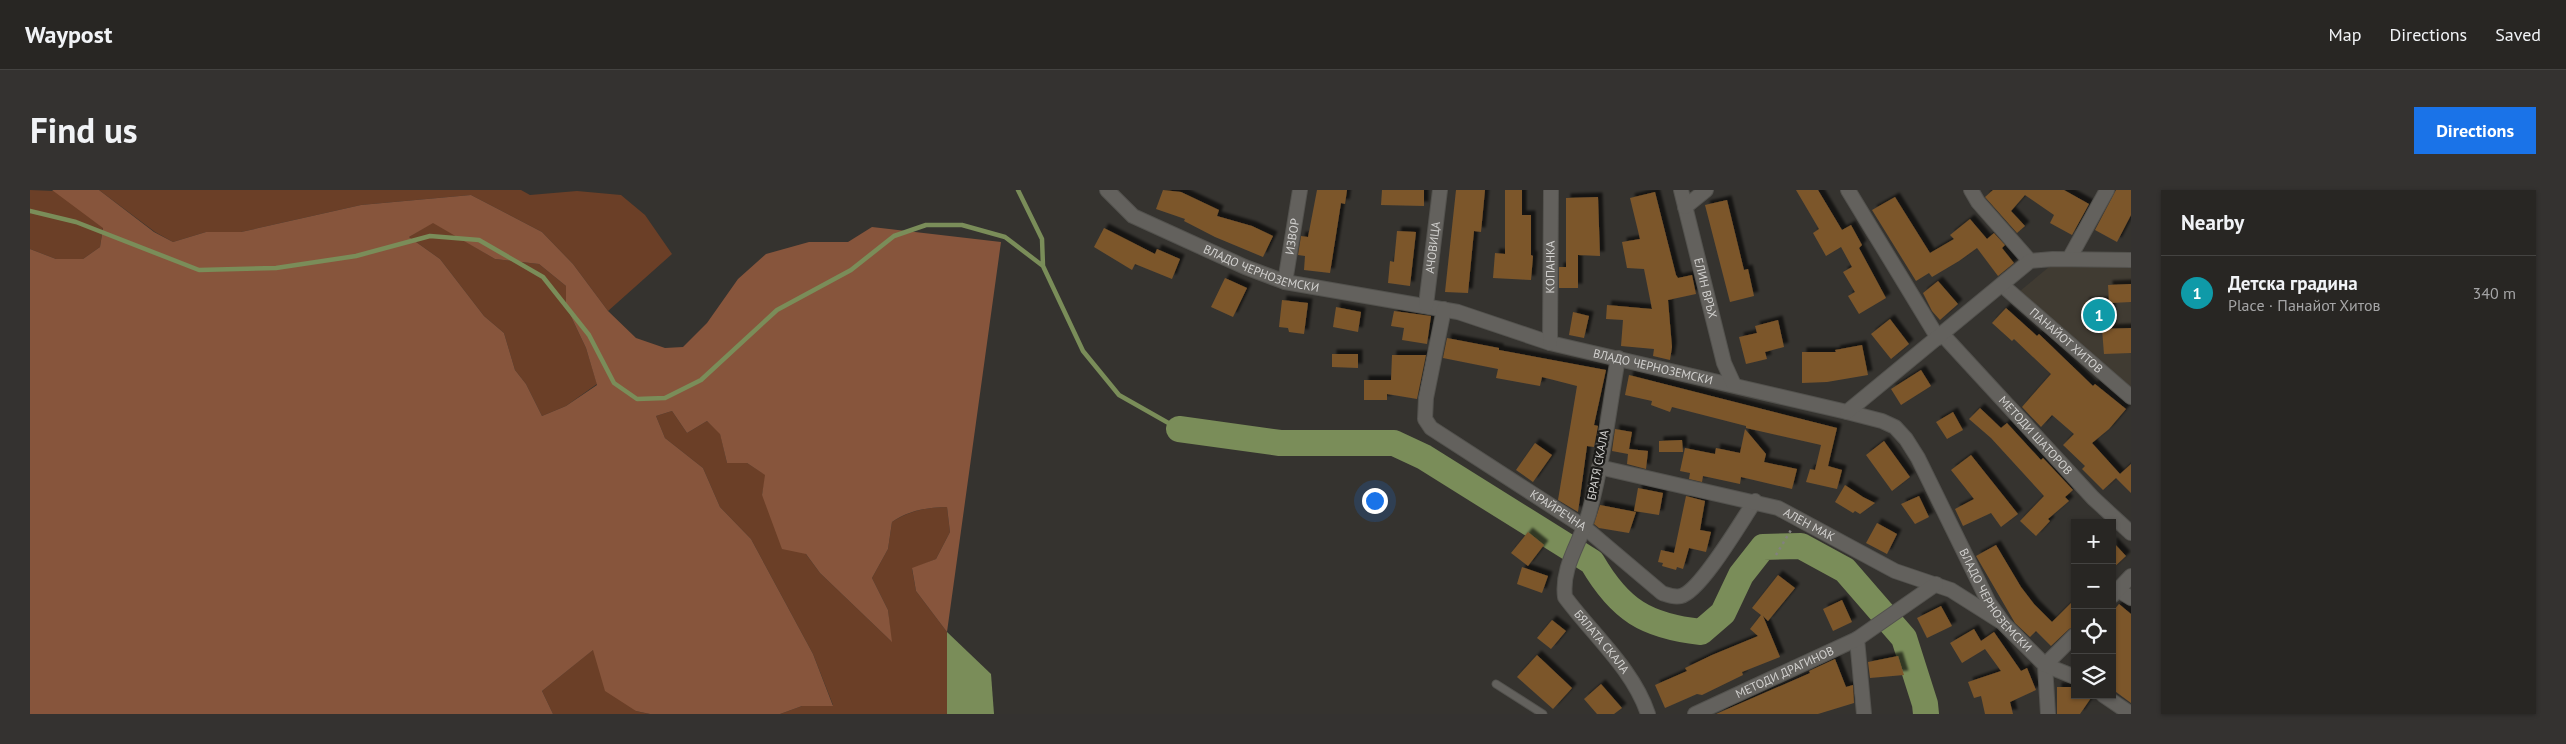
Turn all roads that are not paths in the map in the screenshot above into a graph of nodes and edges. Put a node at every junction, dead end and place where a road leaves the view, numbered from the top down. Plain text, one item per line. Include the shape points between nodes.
1 (1107, 190) edge
2 (1300, 190) edge
3 (1440, 190) edge
4 (1551, 190) edge
5 (1681, 190) edge
6 (1706, 190) edge
7 (1848, 190) edge
8 (1972, 190) edge
9 (2107, 190) edge
10 (1685, 207) junction
11 (2069, 259) junction
12 (2131, 260) edge
13 (2030, 261) junction
14 (1285, 282) junction
15 (2002, 284) junction
16 (1426, 305) junction
17 (1444, 309) junction
18 (1940, 336) junction
19 (1550, 343) junction
20 (1618, 358) junction
21 (1734, 385) junction
22 (2131, 397) edge
23 (1847, 412) junction
24 (1599, 467) junction
25 (1755, 501) junction
26 (1583, 530) junction
27 (2131, 533) edge
28 (1567, 568) joint
29 (2131, 576) edge
30 (1936, 584) junction
31 (2116, 592) edge
32 (2116, 593) edge
33 (2131, 598) edge
34 (2004, 624) junction
35 (1857, 639) junction
36 (2071, 639) edge
37 (2045, 665) junction
38 (2071, 675) edge
39 (1496, 684) dead end
40 (2109, 699) edge
41 (1544, 714) edge
42 (1648, 714) edge
43 (1695, 714) edge
44 (1864, 714) edge
45 (2048, 714) edge
46 (2131, 714) edge

1 - 14 street, ВЛАДО ЧЕРНОЗЕМСКИ via 1133,216
2 - 14 street, ИЗВОР
3 - 16 street, АЧОВИЦА
4 - 19 street, КОПАНКА
5 - 10 street, ЕЛИН ВРЪХ
6 - 10 street
7 - 18 street, МЕТОДИ ШАТОРОВ
8 - 13 street via 1978,202
9 - 11 street
10 - 21 street, ЕЛИН ВРЪХ via 1724,362
11 - 12 street
11 - 13 street
13 - 15 street
14 - 16 street, ВЛАДО ЧЕРНОЗЕМСКИ
15 - 18 street
15 - 22 street, ПАНАЙОТ ХИТОВ
16 - 17 street, ВЛАДО ЧЕРНОЗЕМСКИ
17 - 19 street, ВЛАДО ЧЕРНОЗЕМСКИ
17 - 26 street, КРАЙРЕЧНА via 1426,398 1425,420 1431,428
18 - 23 street
18 - 27 street, МЕТОДИ ШАТОРОВ via 2093,498
19 - 20 street, ВЛАДО ЧЕРНОЗЕМСКИ
20 - 21 street, ВЛАДО ЧЕРНОЗЕМСКИ
20 - 24 street, БРАТЯ СКАЛА
21 - 23 street, ВЛАДО ЧЕРНОЗЕМСКИ
23 - 34 street, ВЛАДО ЧЕРНОЗЕМСКИ via 1882,421 1895,427 1906,439 1986,596
24 - 25 street, АЛЕН МАК
24 - 26 street, БРАТЯ СКАЛА
25 - 26 street, КРАЙРЕЧНА via 1701,582 1682,596 1662,593
25 - 30 street, АЛЕН МАК via 1798,517 1896,571
26 - 28 street, БРАТЯ СКАЛА
28 - 42 street, БЯЛАТА СКАЛА via 1566,597 1628,675
29 - 31 street
30 - 34 street, АЛЕН МАК
30 - 35 street, МЕТОДИ ДРАГИНОВ
32 - 33 street
34 - 37 street, ВЛАДО ЧЕРНОЗЕМСКИ
35 - 43 street, МЕТОДИ ДРАГИНОВ
35 - 44 street
36 - 37 street
37 - 38 street
37 - 45 street
39 - 41 lane
40 - 46 street

